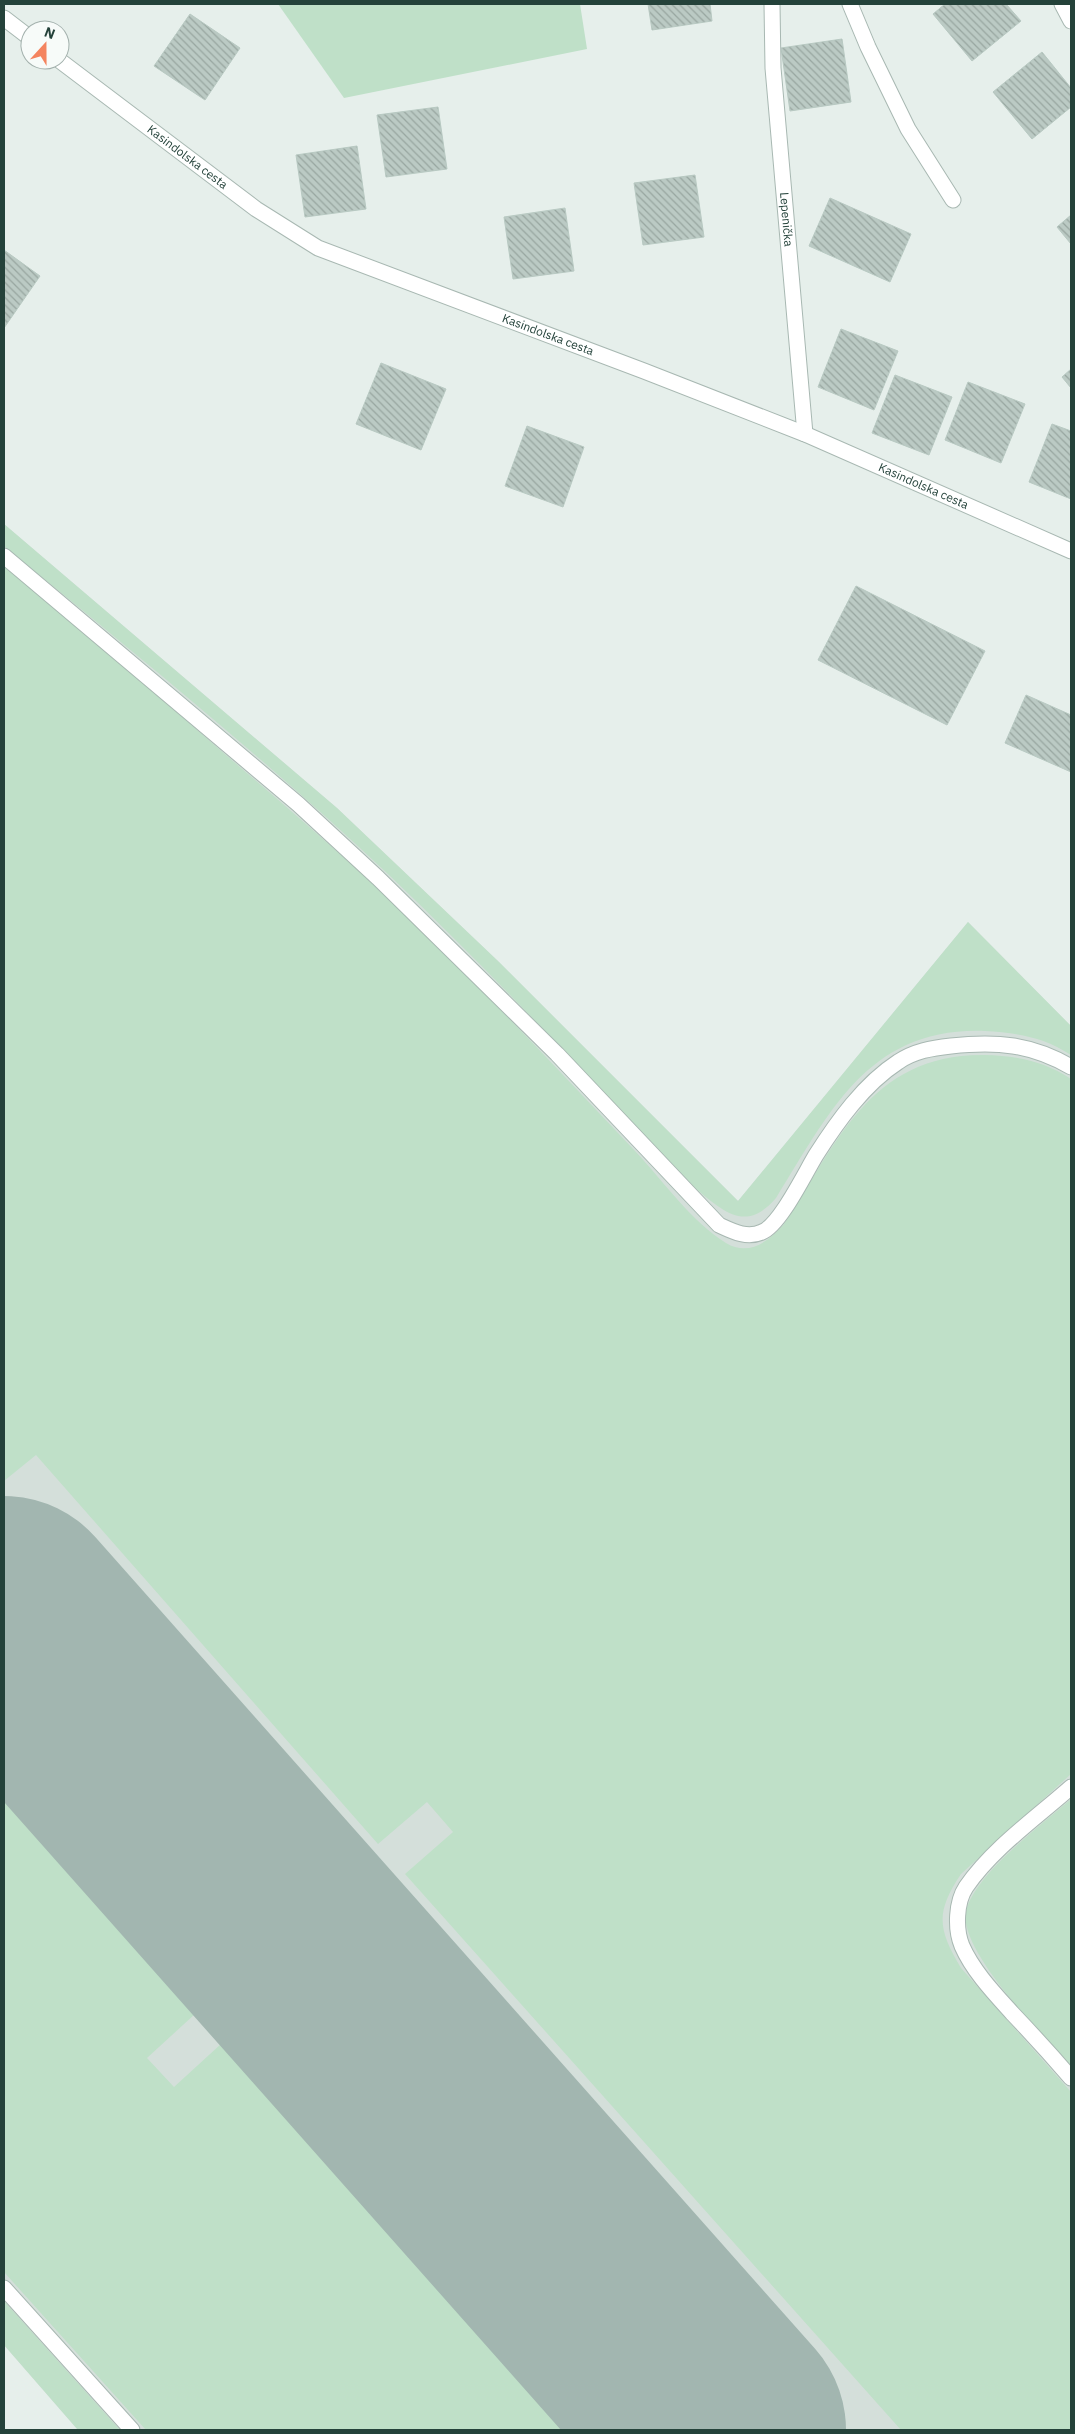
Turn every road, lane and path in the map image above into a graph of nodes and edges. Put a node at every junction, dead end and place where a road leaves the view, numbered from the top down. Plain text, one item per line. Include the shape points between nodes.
1 (772, 4) edge
2 (850, 4) edge
3 (1062, 4) edge
4 (4, 18) edge
5 (1071, 20) edge
6 (20, 30) edge
7 (70, 68) edge
8 (953, 200) dead end
9 (805, 434) junction
10 (1071, 551) edge
11 (4, 556) edge
12 (1071, 1067) edge
13 (1071, 1787) edge
14 (1071, 2078) edge
15 (4, 2288) edge
16 (132, 2430) edge

1 - 9 street, Lepenička via 773,68
2 - 8 street via 908,129
3 - 5 street
4 - 6 street
7 - 9 street, Kasindolska cesta via 256,209 318,248
9 - 10 street, Kasindolska cesta
11 - 12 street via 298,804 378,878 557,1054 719,1224 748,1235 763,1232 791,1198 842,1118 882,1073 915,1052 993,1043 1020,1046 1050,1055
13 - 14 street via 990,1858 965,1888 957,1927 961,1945 974,1967
15 - 16 street

